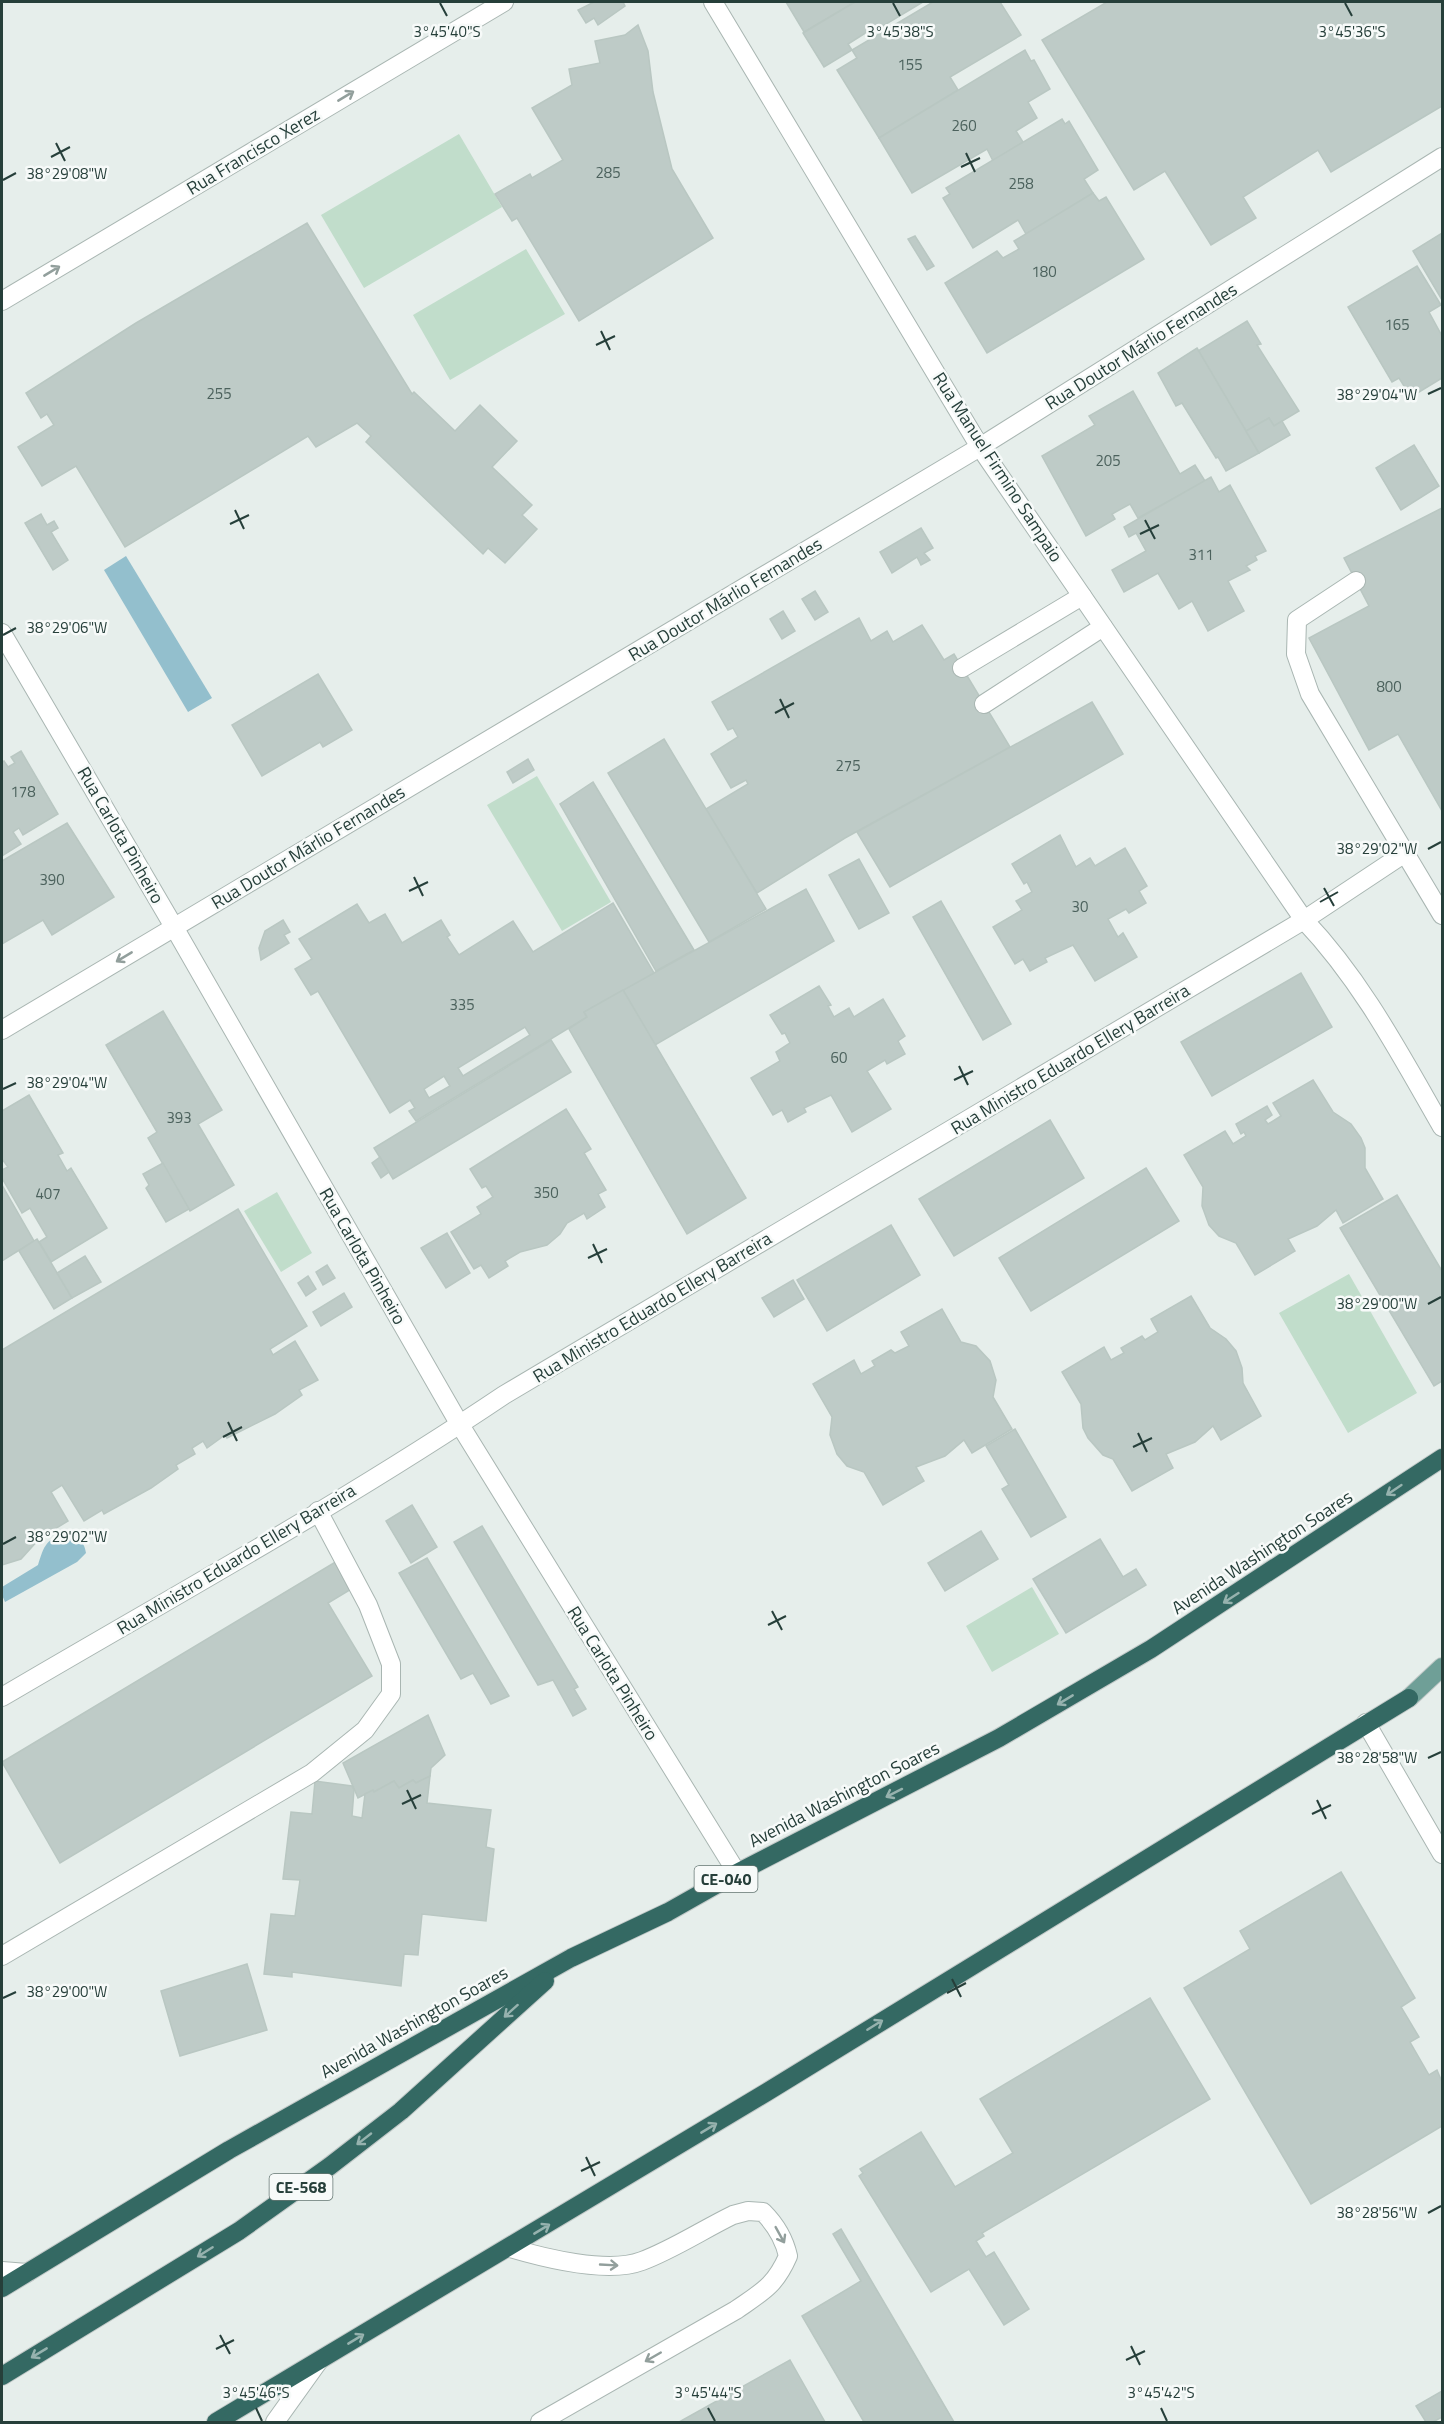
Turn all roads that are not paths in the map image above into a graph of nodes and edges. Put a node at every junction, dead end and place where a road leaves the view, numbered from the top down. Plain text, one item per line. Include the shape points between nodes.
1 (504, 2) edge
2 (713, 2) edge
3 (1443, 157) edge
4 (2, 301) edge
5 (980, 447) junction
6 (1356, 581) dead end
7 (1082, 596) junction
8 (1103, 627) junction
9 (2, 633) edge
10 (962, 668) dead end
11 (984, 704) dead end
12 (1405, 853) junction
13 (1443, 915) edge
14 (1304, 920) junction
15 (174, 927) junction
16 (2, 1030) edge
17 (1443, 1127) edge
18 (460, 1425) junction
19 (1443, 1458) edge
20 (318, 1511) junction
21 (1443, 1667) edge
22 (1443, 1683) edge
23 (2, 1697) edge
24 (1409, 1698) junction
25 (1366, 1723) junction
26 (1443, 1854) edge
27 (737, 1873) junction
28 (2, 1956) edge
29 (571, 1958) junction
30 (510, 2248) junction
31 (2, 2271) edge
32 (27, 2273) junction
33 (2, 2288) edge
34 (318, 2362) junction
35 (2, 2376) edge
36 (216, 2422) edge
37 (275, 2422) edge
38 (540, 2422) edge

4 -> 1 street, Rua Francisco Xerez
2 - 5 street, Rua Manuel Firmino Sampaio
3 - 5 street, Rua Doutor Márlio Fernandes
5 - 7 street, Rua Manuel Firmino Sampaio
5 - 15 street, Rua Doutor Márlio Fernandes
6 - 12 street via 1297,620 1296,654 1310,694
7 - 8 street, Rua Manuel Firmino Sampaio
7 - 10 street
8 - 11 street
8 - 14 street, Rua Manuel Firmino Sampaio
9 - 15 street, Rua Carlota Pinheiro
12 - 13 street
12 - 14 street, Rua Ministro Eduardo Ellery Barreira
14 - 17 street, Rua Manuel Firmino Sampaio via 1364,992
14 - 18 street, Rua Ministro Eduardo Ellery Barreira via 504,1395
15 -> 16 street, Rua Doutor Márlio Fernandes
15 - 18 street, Rua Carlota Pinheiro
18 - 20 street, Rua Ministro Eduardo Ellery Barreira
18 - 27 street, Rua Carlota Pinheiro
19 -> 27 highway, Avenida Washington Soares / CE-040 via 1161,1643 999,1738
20 - 23 street, Rua Ministro Eduardo Ellery Barreira
20 - 28 street via 368,1605 392,1664 391,1694 365,1730 312,1773
21 - 24 main road
22 - 24 main road
24 - 25 highway
25 - 26 street
30 -> 25 highway
27 - 29 highway, Avenida Washington Soares / CE-040 via 668,1912
29 - 32 highway, Avenida Washington Soares / CE-040 via 229,2150
29 -> 35 highway, CE-568 via 401,2111 330,2166 239,2231
34 -> 30 highway
30 -> 38 street via 537,2256 619,2265 641,2262 748,2211 763,2212 773,2222 788,2256 780,2275 765,2291
31 - 32 street
32 - 33 highway, Avenida Washington Soares / CE-040
34 - 36 highway
34 - 37 street

